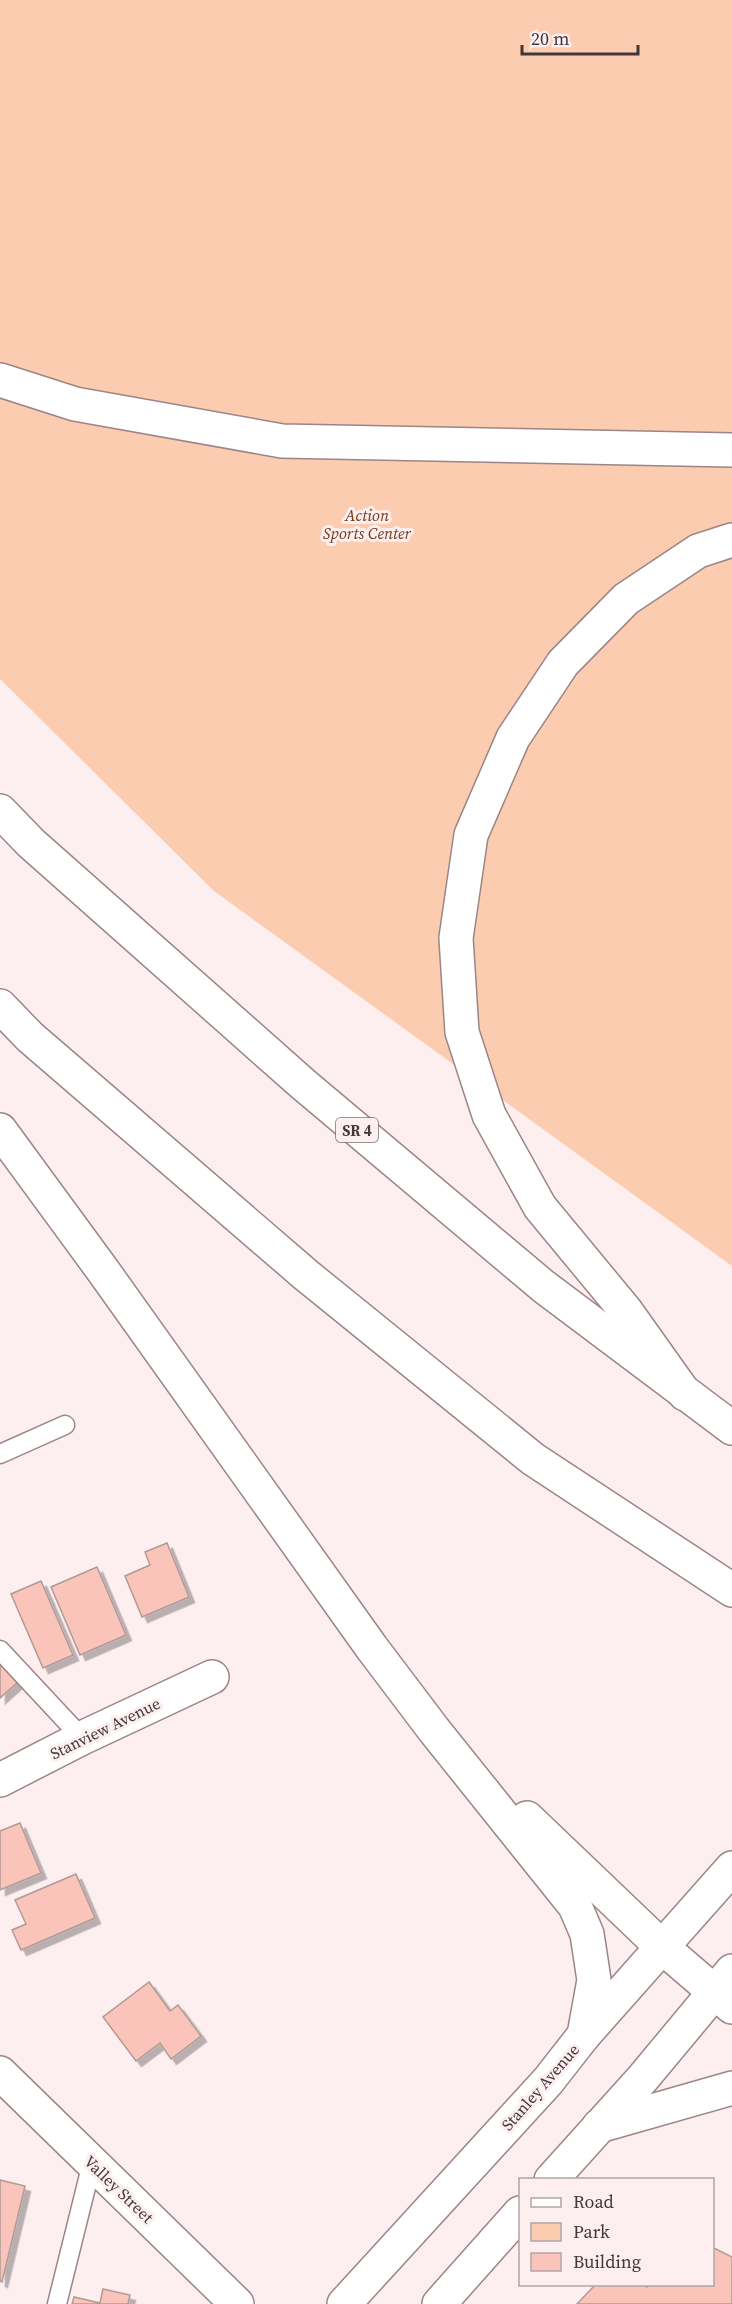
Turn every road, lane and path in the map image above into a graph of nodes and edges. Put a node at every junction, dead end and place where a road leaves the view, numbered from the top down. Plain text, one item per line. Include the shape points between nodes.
1 (0, 380) edge
2 (732, 450) edge
3 (732, 540) edge
4 (0, 811) edge
5 (0, 1006) edge
6 (0, 1130) edge
7 (685, 1394) junction
8 (65, 1425) dead end
9 (732, 1428) edge
10 (0, 1454) edge
11 (732, 1590) edge
12 (0, 1650) edge
13 (212, 1677) dead end
14 (434, 1730) junction
15 (82, 1738) junction
16 (0, 1780) edge
17 (732, 1868) edge
18 (662, 1947) junction
19 (726, 1990) edge
20 (584, 2035) junction
21 (0, 2073) edge
22 (732, 2088) edge
23 (599, 2126) junction
24 (92, 2163) junction
25 (553, 2178) edge
26 (519, 2214) edge
27 (57, 2304) edge
28 (237, 2304) edge
29 (344, 2304) edge
30 (439, 2304) edge

1 - 2 main road via 75,404 282,441
3 - 7 main road via 698,551 626,599 563,663 513,738 471,835 456,939 462,1032 489,1115 540,1208 626,1311
4 - 7 main road, SR 4 via 303,1084 543,1286
5 - 11 main road via 30,1037 306,1275 533,1459
6 - 14 main road
7 - 9 main road, SR 4
8 - 10 lane
12 - 15 lane
13 - 15 main road, Stanview Avenue
14 - 18 main road
14 - 20 main road via 575,1906 587,1934 594,1980
15 - 16 main road, Stanview Avenue
17 - 18 main road, Stanley Avenue
18 - 19 main road
18 - 20 main road, Stanley Avenue
19 - 23 main road
20 - 29 main road, Stanley Avenue via 548,2081
21 - 24 main road, Valley Street
22 - 23 main road
23 - 25 main road
24 - 27 lane
24 - 28 main road, Valley Street
26 - 30 main road

